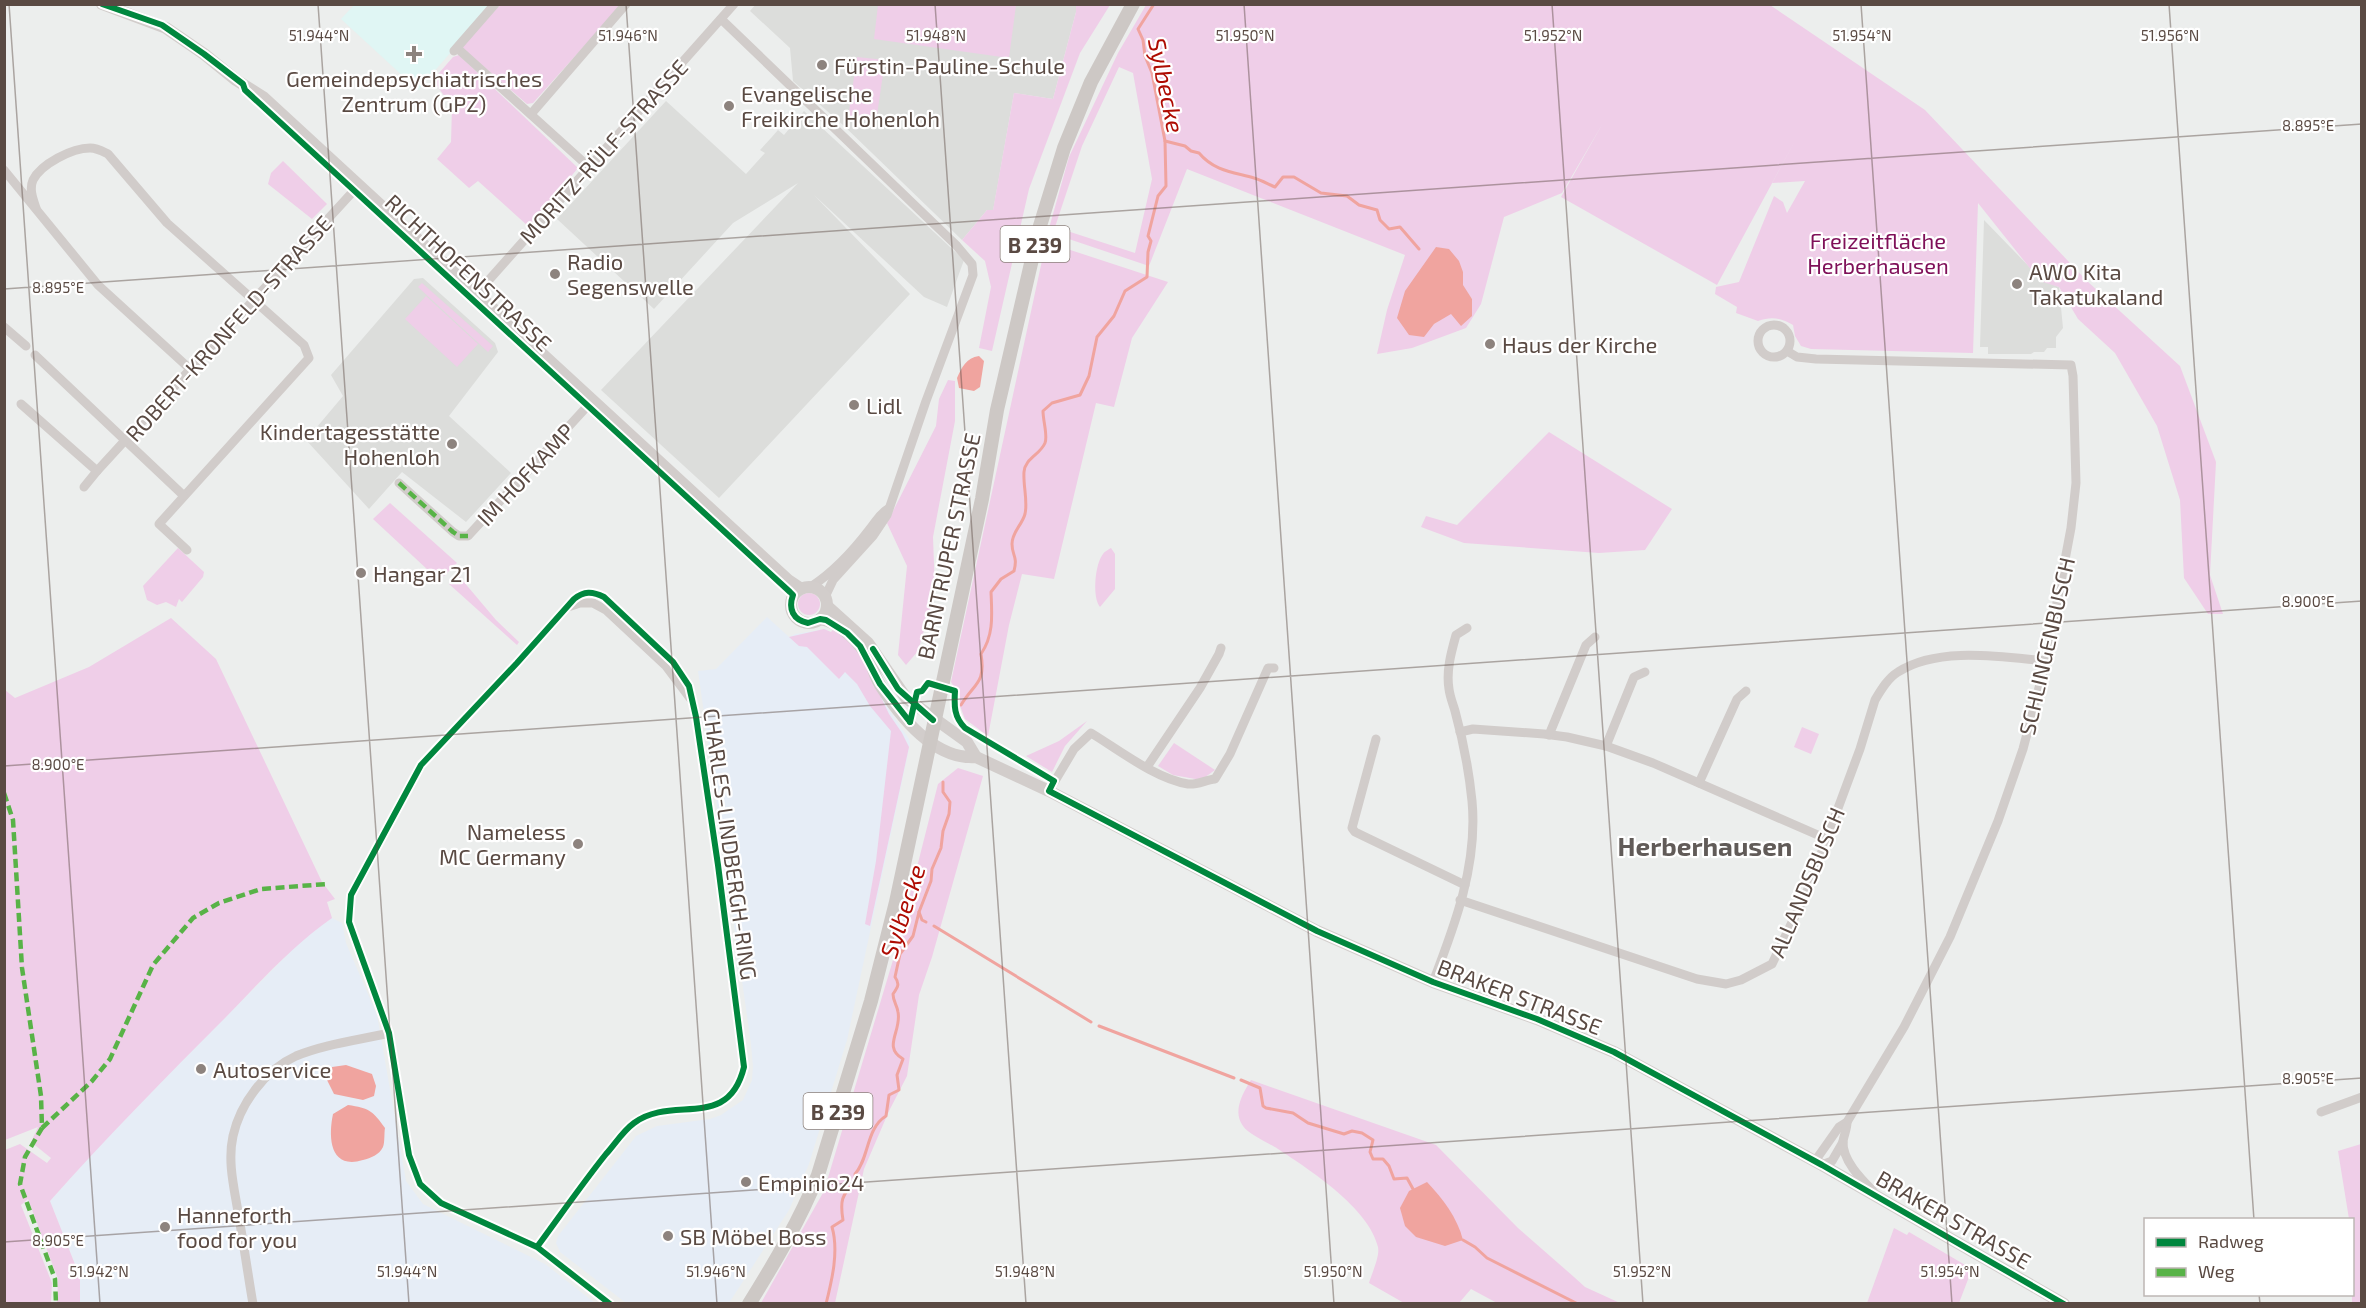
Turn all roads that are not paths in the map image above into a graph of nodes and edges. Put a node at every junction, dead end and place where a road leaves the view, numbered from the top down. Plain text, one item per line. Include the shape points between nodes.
1 (102, 4) edge
2 (495, 4) edge
3 (626, 4) edge
4 (734, 4) edge
5 (1133, 4) edge
6 (124, 8) edge
7 (721, 19) junction
8 (531, 114) junction
9 (589, 167) junction
10 (4, 170) edge
11 (356, 187) junction
12 (36, 208) junction
13 (475, 296) junction
14 (254, 300) junction
15 (4, 327) edge
16 (26, 346) dead end
17 (1787, 351) dead end
18 (35, 355) dead end
19 (190, 369) junction
20 (591, 402) junction
21 (21, 404) dead end
22 (126, 440) junction
23 (97, 471) junction
24 (399, 483) dead end
25 (84, 487) dead end
26 (183, 495) junction
27 (888, 509) junction
28 (187, 550) dead end
29 (802, 590) junction
30 (826, 601) junction
31 (820, 619) junction
32 (1467, 628) dead end
33 (1595, 636) dead end
34 (1221, 648) dead end
35 (2046, 661) junction
36 (1274, 668) dead end
37 (1645, 672) dead end
38 (1746, 691) dead end
39 (933, 720) junction
40 (1460, 732) junction
41 (1549, 735) junction
42 (1376, 739) dead end
43 (929, 744) junction
44 (1605, 746) junction
45 (976, 757) junction
46 (1147, 766) junction
47 (1699, 783) junction
48 (1049, 791) junction
49 (1827, 839) junction
50 (1465, 885) junction
51 (1460, 900) junction
52 (1433, 982) junction
53 (389, 1033) junction
54 (2361, 1097) edge
55 (2321, 1112) dead end
56 (1846, 1122) junction
57 (1843, 1142) junction
58 (1819, 1163) junction
59 (1880, 1198) junction
60 (537, 1247) junction
61 (253, 1304) edge
62 (610, 1304) edge
63 (749, 1304) edge
64 (2064, 1304) edge

1 - 6 street, RICHTHOFENSTRASSE
2 - 8 street via 455,50
3 - 8 street
4 - 7 street, MORITZ-RÜLF-STRASSE
5 - 39 main road, BARNTRUPER STRASSE / B 239 via 1091,82 1064,148 1039,229
6 - 11 street, RICHTHOFENSTRASSE via 166,28 264,97
7 - 9 street, MORITZ-RÜLF-STRASSE
7 - 27 street via 972,264 974,275
8 - 9 street
9 - 13 street, MORITZ-RÜLF-STRASSE
10 - 12 street
11 - 13 street, RICHTHOFENSTRASSE
11 - 14 street, ROBERT-KRONFELD-STRASSE
12 - 14 street via 31,189 43,169 77,150 99,149 108,154 167,223
12 - 19 street via 98,285
13 - 20 street, RICHTHOFENSTRASSE
14 - 19 street, ROBERT-KRONFELD-STRASSE
14 - 26 street via 304,345 309,358
15 - 16 street
17 - 35 street, SCHLINGENBUSCH via 1797,357 1816,359 2071,365 2076,483
18 - 22 street
19 - 22 street, ROBERT-KRONFELD-STRASSE
20 - 24 street, IM HOFKAMP via 468,536 453,532
20 - 29 street, RICHTHOFENSTRASSE
21 - 23 street
22 - 23 street, ROBERT-KRONFELD-STRASSE
22 - 26 street
23 - 25 street, ROBERT-KRONFELD-STRASSE
26 - 28 street via 159,524
27 - 29 street via 831,571
27 - 30 street via 882,524 833,580
29 - 30 street via 821,591
29 - 31 street via 790,605 795,617 808,623
30 - 31 street
30 - 39 street via 868,642 906,698
31 - 43 street via 835,624 860,646 880,684
32 - 40 street via 1456,635 1448,672
33 - 41 street via 1586,645
34 - 46 street via 1200,688
35 - 49 street, ALLANDSBUSCH via 1947,657 1897,672 1875,700
35 - 56 street, SCHLINGENBUSCH via 2002,811 1950,937 1904,1027
36 - 46 street via 1269,668 1215,779 1190,784 1171,780
37 - 44 street via 1634,677
38 - 47 street via 1737,699
39 - 43 main road, BARNTRUPER STRASSE / B 239
39 - 45 street, BRAKER STRASSE via 967,742
40 - 41 street via 1473,729
40 - 50 street via 1473,825
41 - 44 street
42 - 50 street via 1352,828
43 - 45 street, BRAKER STRASSE via 964,758
43 - 63 main road, BARNTRUPER STRASSE / B 239 via 879,971 818,1174 799,1218
44 - 47 street
45 - 48 street, BRAKER STRASSE
46 - 48 street via 1091,733 1074,749
47 - 49 street
48 - 52 street, BRAKER STRASSE via 1317,932
49 - 51 street, ALLANDSBUSCH via 1772,964 1726,984 1697,979
50 - 51 street
51 - 52 street
52 - 58 street, BRAKER STRASSE via 1594,1042
53 - 60 street, CHARLES-LINDBERGH-RING via 409,1155 420,1184 441,1203
53 - 60 street, CHARLES-LINDBERGH-RING via 349,922 351,895 421,765 568,607 593,603 606,610 666,666 691,699 705,775 744,1067 734,1092 714,1107 653,1114 634,1122 585,1180
53 - 61 street via 294,1057 259,1084 240,1114 232,1137 231,1173
54 - 55 street
56 - 57 street
56 - 58 street, SCHLINGENBUSCH via 1839,1126
57 - 58 street via 1832,1161
57 - 59 street via 1858,1175
58 - 59 street, BRAKER STRASSE
59 - 64 street, BRAKER STRASSE
60 - 62 street, CHARLES-LINDBERGH-RING

